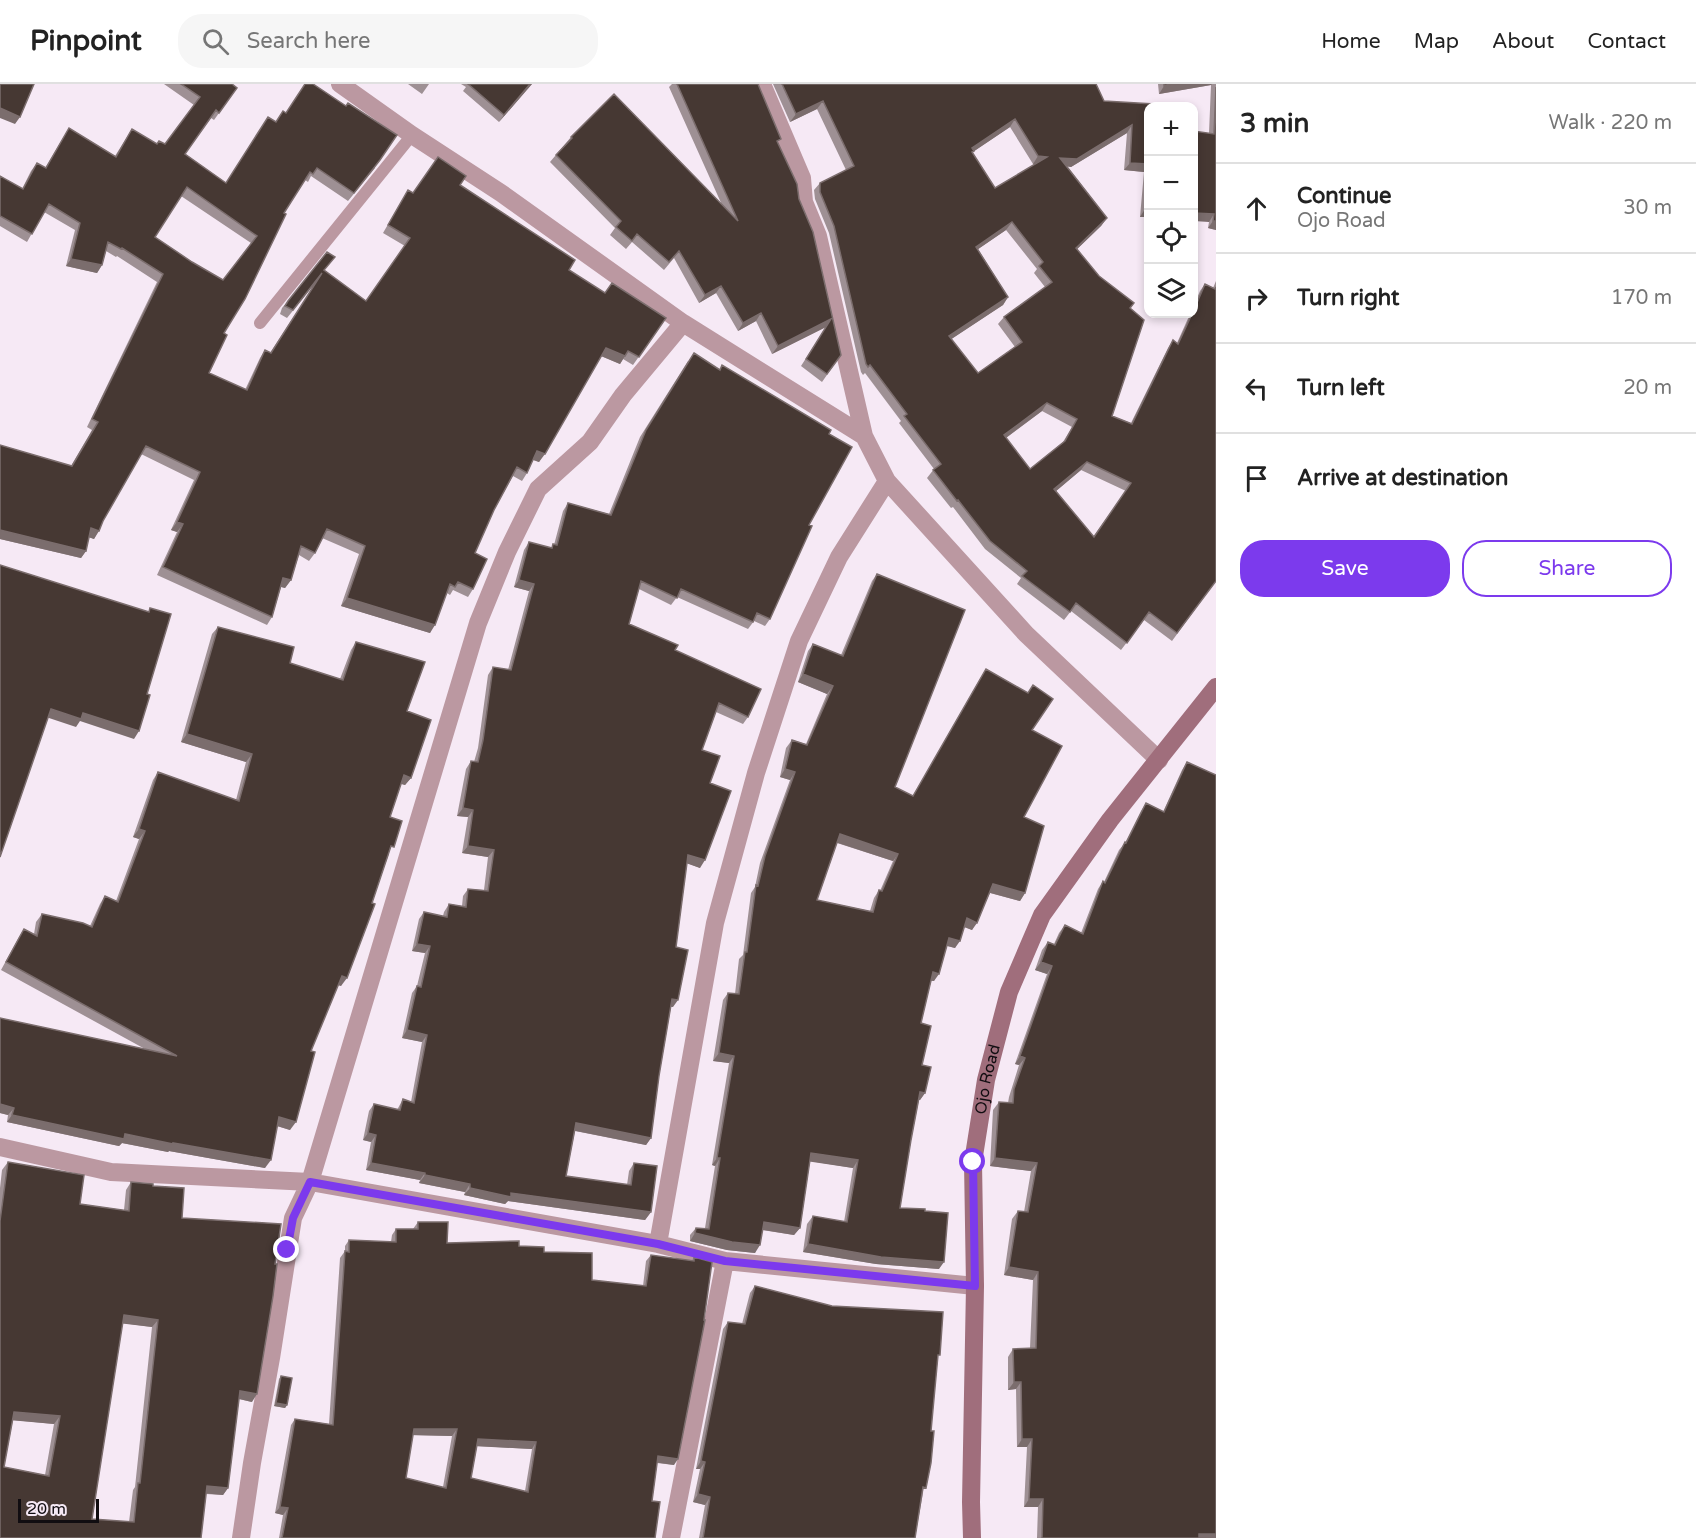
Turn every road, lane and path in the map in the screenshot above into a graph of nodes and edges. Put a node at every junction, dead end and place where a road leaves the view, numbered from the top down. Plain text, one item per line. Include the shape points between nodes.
1 (762, 84) edge
2 (351, 87) edge
3 (412, 135) junction
4 (260, 322) dead end
5 (683, 323) junction
6 (864, 436) junction
7 (887, 481) junction
8 (1216, 687) edge
9 (1159, 760) junction
10 (0, 1147) edge
11 (310, 1182) junction
12 (658, 1244) junction
13 (725, 1261) junction
14 (975, 1286) junction
15 (241, 1538) edge
16 (671, 1538) edge
17 (972, 1538) edge

1 - 6 street via 802,178 804,202 818,236
2 - 3 street
3 - 4 lane
3 - 5 street
5 - 6 street
5 - 11 street via 590,442 538,489 507,552 478,623
6 - 7 street
7 - 9 street via 1026,634
7 - 12 street via 839,557 800,641 756,773 715,923
8 - 9 street, Ojo Road
9 - 14 street, Ojo Road via 1042,915 1009,992 986,1080 973,1162
10 - 11 street via 111,1172
11 - 12 street
11 - 15 street via 291,1228
12 - 13 street
13 - 14 street
13 - 16 street
14 - 17 street, Ojo Road

